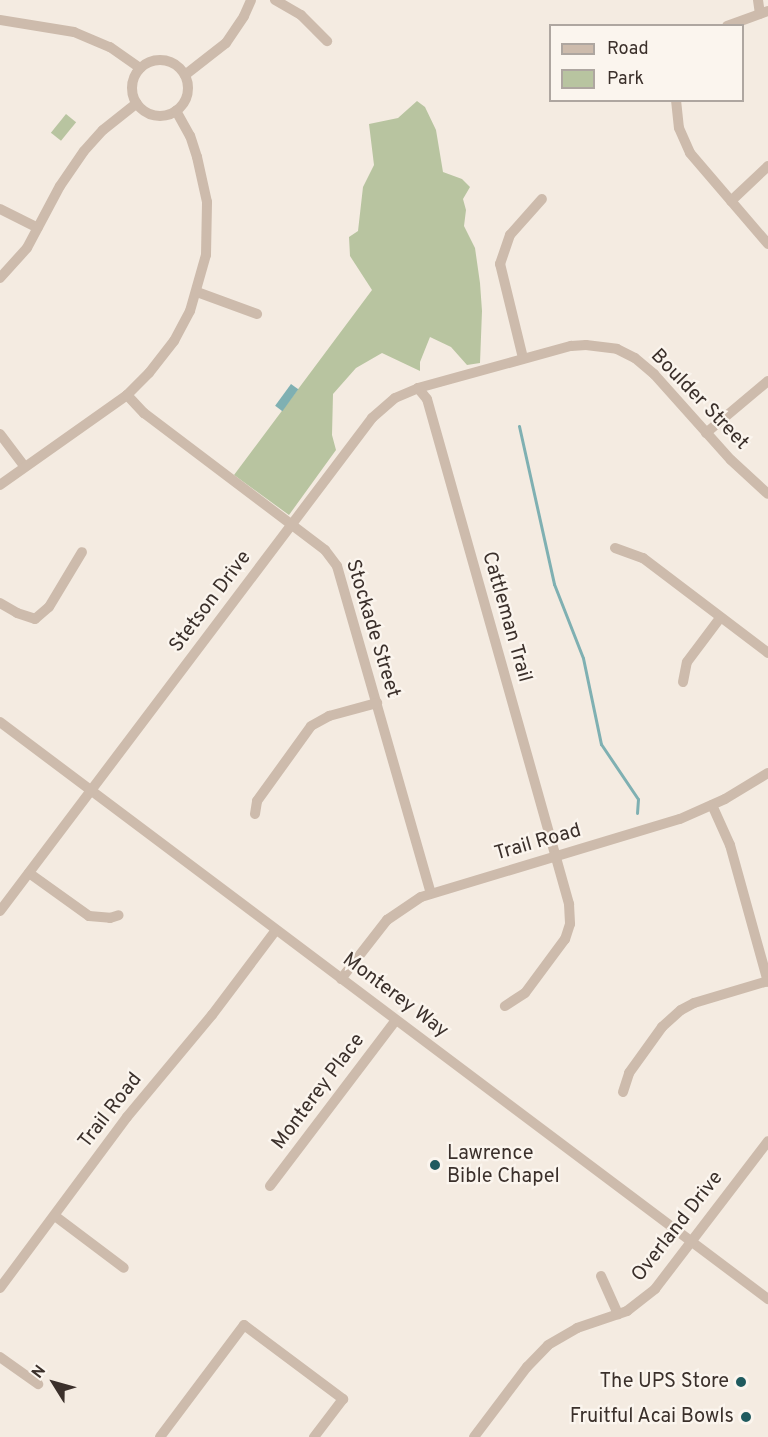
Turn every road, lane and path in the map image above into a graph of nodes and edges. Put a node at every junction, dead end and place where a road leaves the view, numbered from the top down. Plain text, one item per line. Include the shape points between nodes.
1 (251, 0) edge
2 (275, 0) edge
3 (758, 0) edge
4 (764, 12) edge
5 (0, 20) edge
6 (731, 24) edge
7 (327, 40) dead end
8 (140, 68) junction
9 (185, 75) junction
10 (676, 102) edge
11 (136, 103) junction
12 (176, 111) junction
13 (768, 166) edge
14 (542, 199) dead end
15 (731, 201) junction
16 (0, 209) edge
17 (38, 228) junction
18 (768, 244) edge
19 (0, 278) edge
20 (197, 292) junction
21 (256, 314) dead end
22 (523, 358) junction
23 (490, 368) joint
24 (768, 381) edge
25 (418, 388) junction
26 (127, 395) junction
27 (706, 433) junction
28 (0, 434) edge
29 (25, 467) junction
30 (0, 485) edge
31 (768, 494) edge
32 (291, 525) junction
33 (615, 548) dead end
34 (81, 552) dead end
35 (0, 603) edge
36 (720, 618) junction
37 (768, 653) edge
38 (683, 682) dead end
39 (377, 703) junction
40 (0, 722) edge
41 (768, 773) edge
42 (92, 790) junction
43 (712, 805) junction
44 (255, 814) dead end
45 (556, 857) junction
46 (29, 873) junction
47 (431, 893) junction
48 (0, 911) edge
49 (119, 915) dead end
50 (276, 930) junction
51 (341, 979) junction
52 (768, 982) edge
53 (505, 1006) dead end
54 (396, 1020) junction
55 (623, 1092) dead end
56 (768, 1141) edge
57 (270, 1186) dead end
58 (55, 1216) junction
59 (692, 1242) junction
60 (124, 1268) dead end
61 (601, 1276) dead end
62 (0, 1288) edge
63 (768, 1299) edge
64 (618, 1314) junction
65 (0, 1357) edge
66 (38, 1384) dead end
67 (160, 1437) edge
68 (314, 1437) edge
69 (474, 1437) edge

1 - 9 street via 226,43
2 - 7 street via 301,15
3 - 4 street
4 - 6 street
5 - 8 street via 74,32 110,47
8 - 9 street via 165,60
8 - 11 street via 132,85
9 - 12 street via 188,91
10 - 15 street via 678,128 690,153
11 - 12 street via 150,114 168,115
11 - 17 street via 84,151
12 - 20 street via 190,136 207,202 206,255
13 - 15 street
14 - 22 street via 510,235 500,264
15 - 18 street
16 - 17 street
17 - 19 street via 27,248
20 - 21 street
20 - 26 street via 174,341
22 - 23 street, Boulder Street
22 - 27 street, Boulder Street via 586,345 617,349 654,374
23 - 25 street, Stetson Drive
24 - 27 street
25 - 32 street, Stetson Drive via 395,398 372,418
25 - 45 street, Cattleman Trail via 427,399
26 - 29 street
26 - 32 street, Stockade Street via 144,413
27 - 31 street, Boulder Street
28 - 29 street
29 - 30 street
32 - 39 street, Stockade Street via 325,550 337,566
32 - 42 street, Stetson Drive
33 - 36 street via 643,558
34 - 35 street via 50,607 35,620
36 - 37 street
36 - 38 street via 687,662
39 - 44 street via 329,716 311,726 257,801
39 - 47 street, Stockade Street
40 - 42 street, Monterey Way
41 - 43 street, Trail Road
42 - 46 street, Stetson Drive
42 - 50 street, Monterey Way
43 - 45 street, Trail Road via 680,819
43 - 52 street via 730,845
45 - 47 street, Trail Road
45 - 53 street, Cattleman Trail via 569,904 567,934 525,993
46 - 48 street, Stetson Drive
46 - 49 street via 89,916
47 - 51 street, Trail Road via 387,920
50 - 51 street, Monterey Way
50 - 58 street, Trail Road
51 - 54 street, Monterey Way
52 - 55 street via 681,1010 662,1028 629,1073
54 - 57 street, Monterey Place
54 - 59 street, Monterey Way
56 - 59 street, Overland Drive
58 - 60 street
58 - 62 street, Trail Road
59 - 63 street, Monterey Way
59 - 64 street, Overland Drive via 655,1290
61 - 64 street
64 - 69 street, Overland Drive via 577,1328 548,1345 526,1367
65 - 66 street
67 - 68 street via 244,1325 343,1399

